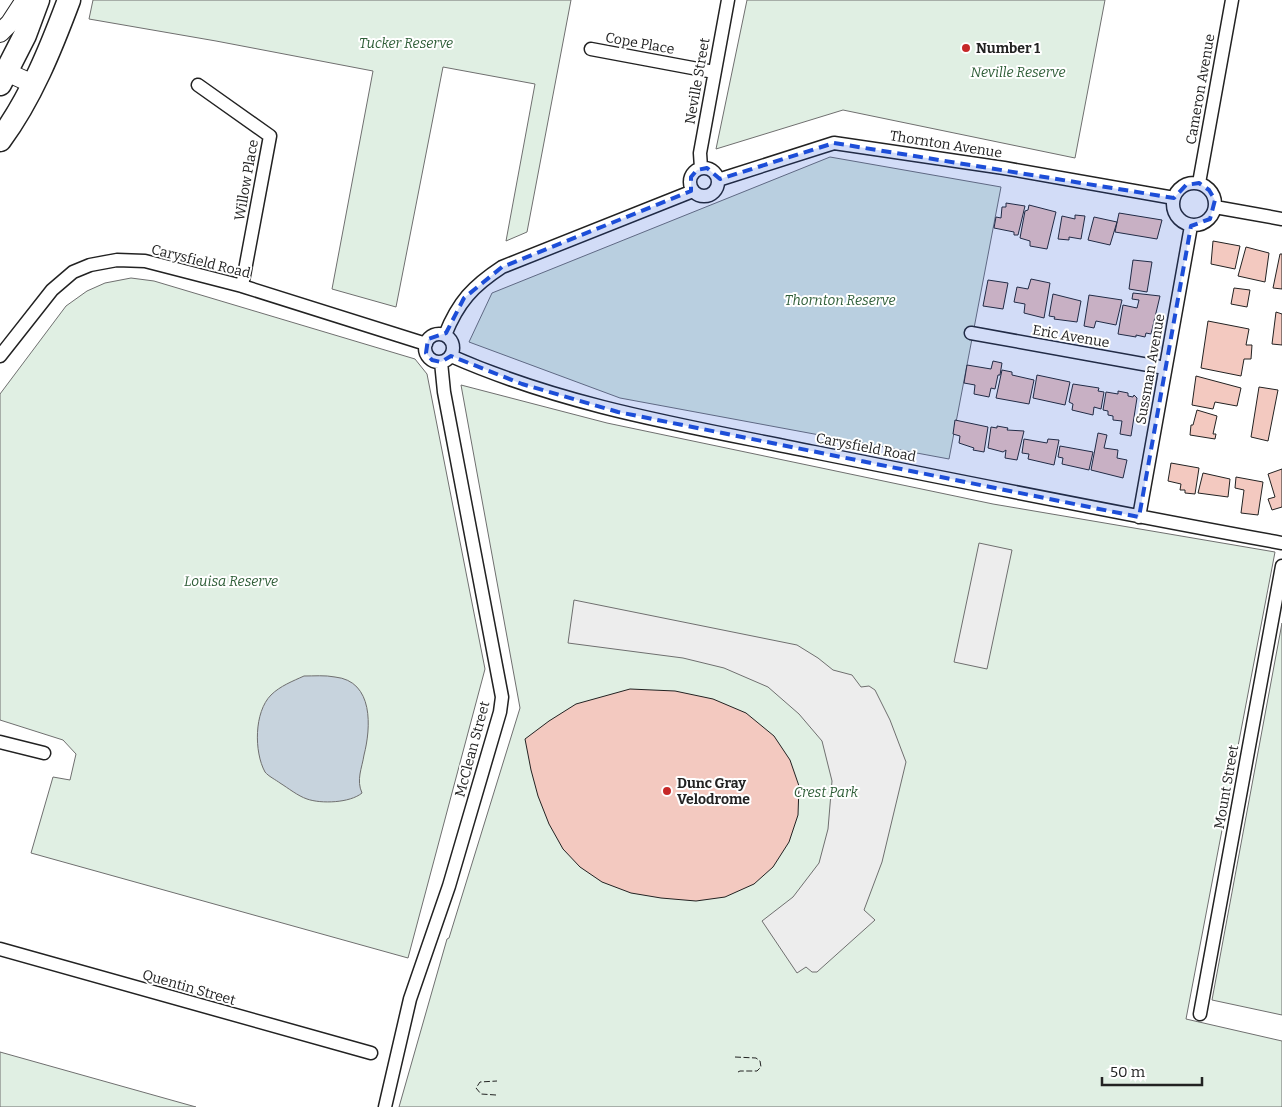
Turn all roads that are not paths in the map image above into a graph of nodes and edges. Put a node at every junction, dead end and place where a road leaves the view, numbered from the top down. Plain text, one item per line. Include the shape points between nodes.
1 (25, 0) edge
2 (38, 0) edge
3 (69, 0) edge
4 (728, 0) edge
5 (1232, 0) edge
6 (0, 33) edge
7 (591, 49) dead end
8 (714, 72) junction
9 (2, 75) edge
10 (33, 84) junction
11 (198, 85) dead end
12 (0, 140) edge
13 (702, 168) junction
14 (718, 180) junction
15 (1199, 184) junction
16 (693, 191) junction
17 (1174, 198) junction
18 (1215, 207) junction
19 (1282, 219) edge
20 (1191, 226) junction
21 (242, 286) junction
22 (971, 333) dead end
23 (446, 335) junction
24 (426, 344) junction
25 (0, 356) edge
26 (446, 359) junction
27 (1165, 368) junction
28 (1139, 517) junction
29 (1282, 543) edge
30 (1282, 566) edge
31 (0, 742) edge
32 (44, 754) dead end
33 (0, 950) edge
34 (1200, 1014) dead end
35 (371, 1053) dead end
36 (384, 1107) edge

1 - 6 main road
2 - 9 highway via 25,35
3 - 10 highway
4 - 8 street, Neville Street
5 - 15 street, Cameron Avenue
7 - 8 street, Cope Place
8 - 13 street, Neville Street via 700,153
9 - 10 main road
10 - 12 highway
11 - 21 street, Willow Place via 270,136
13 - 14 street via 712,171
13 - 16 street via 691,177
14 - 16 street, Thornton Avenue via 716,189 709,195 700,196
14 - 17 street, Thornton Avenue via 834,142
15 - 17 street via 1186,184
15 - 18 street via 1210,190
16 - 23 street, Thornton Avenue via 502,267 464,298
17 - 20 street via 1174,212
18 - 19 street
18 - 20 street via 1210,219
20 - 27 street, Sussman Avenue
21 - 24 street, Carysfield Road
21 - 25 street, Carysfield Road via 145,261 117,260 90,265 73,272 52,290
22 - 27 street, Eric Avenue
23 - 24 street via 432,336
23 - 26 street via 453,345
24 - 26 street via 426,353 432,360
26 - 28 street, Carysfield Road via 618,412
26 - 36 street, McClean Street via 448,410 502,697 449,886 410,999
27 - 28 street, Sussman Avenue
28 - 29 street, Carysfield Road
30 - 34 street, Mount Street
31 - 32 street
33 - 35 street, Quentin Street

